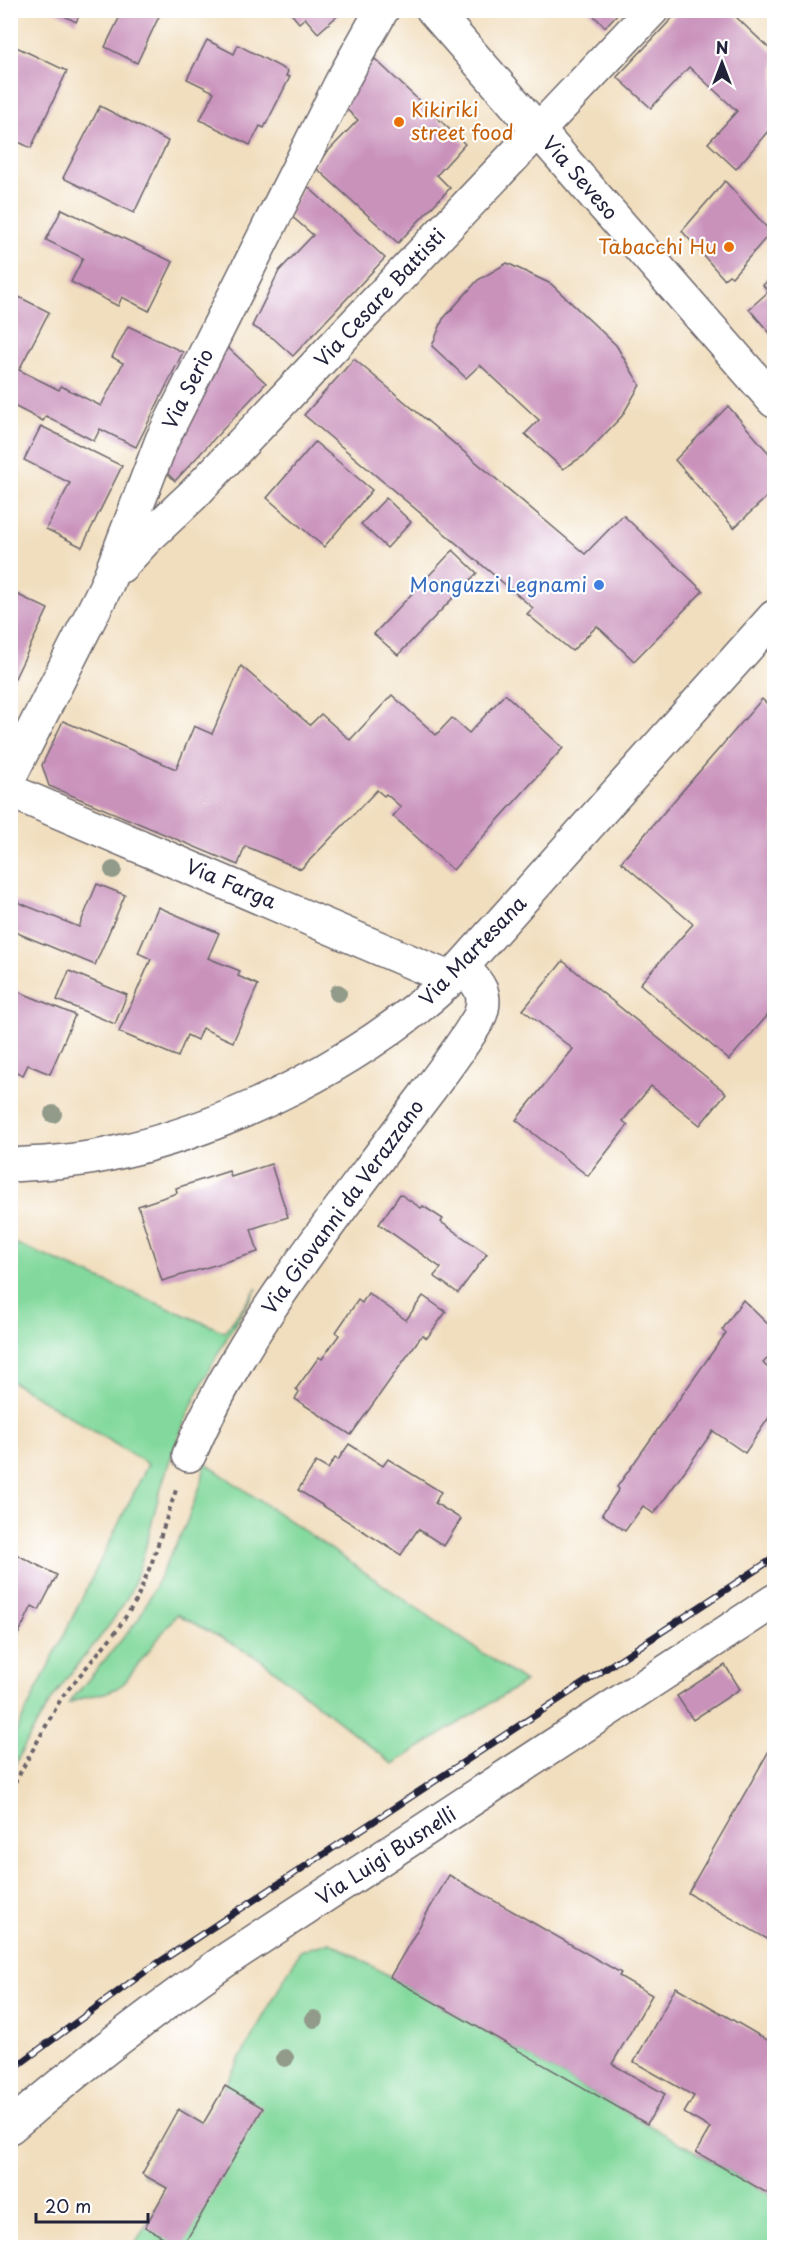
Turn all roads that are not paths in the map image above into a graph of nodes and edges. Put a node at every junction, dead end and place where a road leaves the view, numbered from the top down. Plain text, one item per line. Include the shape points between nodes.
1 (382, 10) edge
2 (433, 10) edge
3 (652, 10) edge
4 (538, 131) junction
5 (774, 401) edge
6 (107, 584) junction
7 (774, 617) edge
8 (10, 776) edge
9 (10, 791) edge
10 (456, 973) junction
11 (10, 1166) edge
12 (189, 1455) road end
13 (774, 1601) edge
14 (10, 2127) edge

1 - 6 street, Via Serio via 342,81 162,440
2 - 4 street, Via Seveso
3 - 4 street, Via Cesare Battisti
4 - 5 street, Via Seveso
4 - 6 street, Via Cesare Battisti
6 - 8 street, Via Serio
7 - 10 street, Via Martesana
9 - 10 street, Via Farga
10 - 11 street, Via Martesana via 425,1003 353,1053 234,1113 119,1152 66,1162
10 - 12 street, Via Giovanni da Verazzano via 477,982 483,991 479,1018 270,1306 236,1360
13 - 14 street, Via Luigi Busnelli via 223,1962 152,2012

